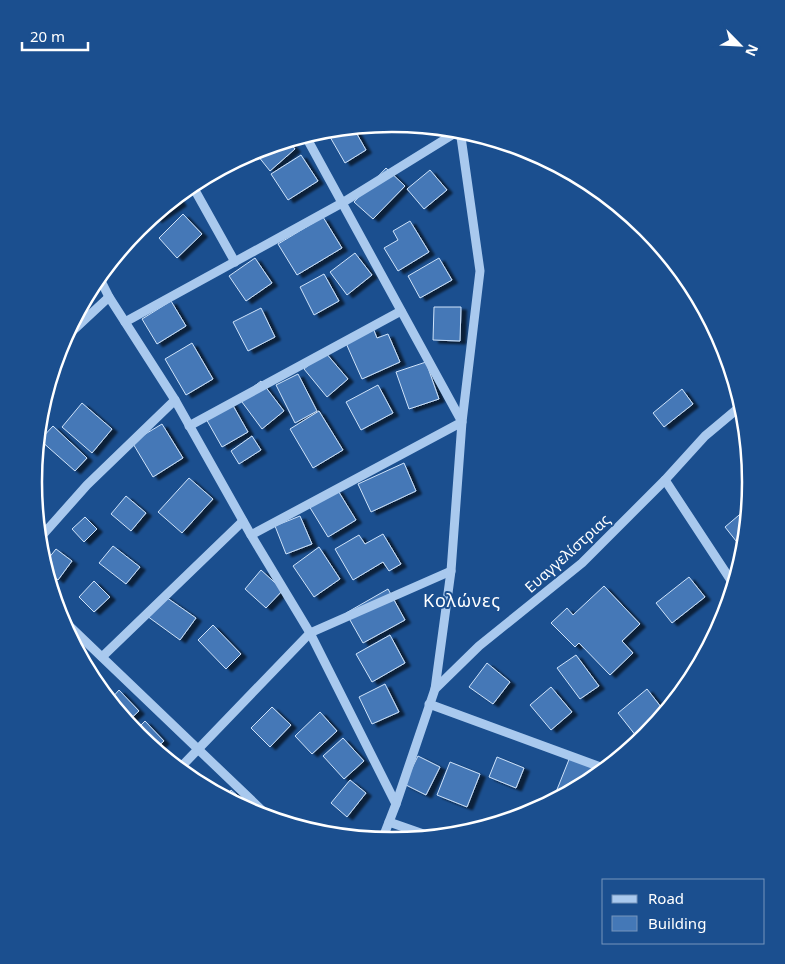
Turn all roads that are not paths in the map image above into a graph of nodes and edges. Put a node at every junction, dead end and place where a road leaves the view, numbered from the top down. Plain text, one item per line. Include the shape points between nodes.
1 (449, 137) edge
2 (461, 139) edge
3 (309, 142) edge
4 (196, 192) edge
5 (342, 202) junction
6 (234, 262) junction
7 (103, 286) edge
8 (108, 297) junction
9 (401, 311) junction
10 (125, 322) junction
11 (81, 323) edge
12 (175, 400) junction
13 (735, 411) edge
14 (462, 422) junction
15 (190, 426) junction
16 (665, 480) junction
17 (242, 521) junction
18 (46, 531) edge
19 (251, 535) junction
20 (451, 571) junction
21 (729, 578) edge
22 (77, 634) edge
23 (310, 634) junction
24 (102, 657) junction
25 (435, 689) junction
26 (430, 704) junction
27 (197, 750) junction
28 (184, 764) edge
29 (597, 766) edge
30 (254, 803) edge
31 (396, 804) junction
32 (389, 822) junction
33 (415, 831) edge
34 (385, 832) edge

1 - 5 street
2 - 14 street via 480,271
3 - 5 street
4 - 6 street
5 - 6 street
5 - 9 street
6 - 10 street
7 - 8 street
8 - 10 street
8 - 11 street
9 - 14 street
9 - 15 street
10 - 12 street
12 - 15 street
12 - 18 street via 87,485
13 - 16 street, Ευαγγελίστριας via 705,436
14 - 19 street
14 - 20 street
15 - 17 street
16 - 21 street
16 - 25 street, Ευαγγελίστριας via 582,563 480,646
17 - 19 street
17 - 24 street
19 - 23 street
20 - 23 street
20 - 25 street
22 - 24 street
23 - 27 street
23 - 31 street
24 - 27 street
25 - 26 street, Ευαγγελίστριας
26 - 29 street
26 - 31 street, Ευαγγελίστριας
27 - 28 street
27 - 30 street
31 - 32 street, Ευαγγελίστριας
32 - 33 street
32 - 34 street, Ευαγγελίστριας

